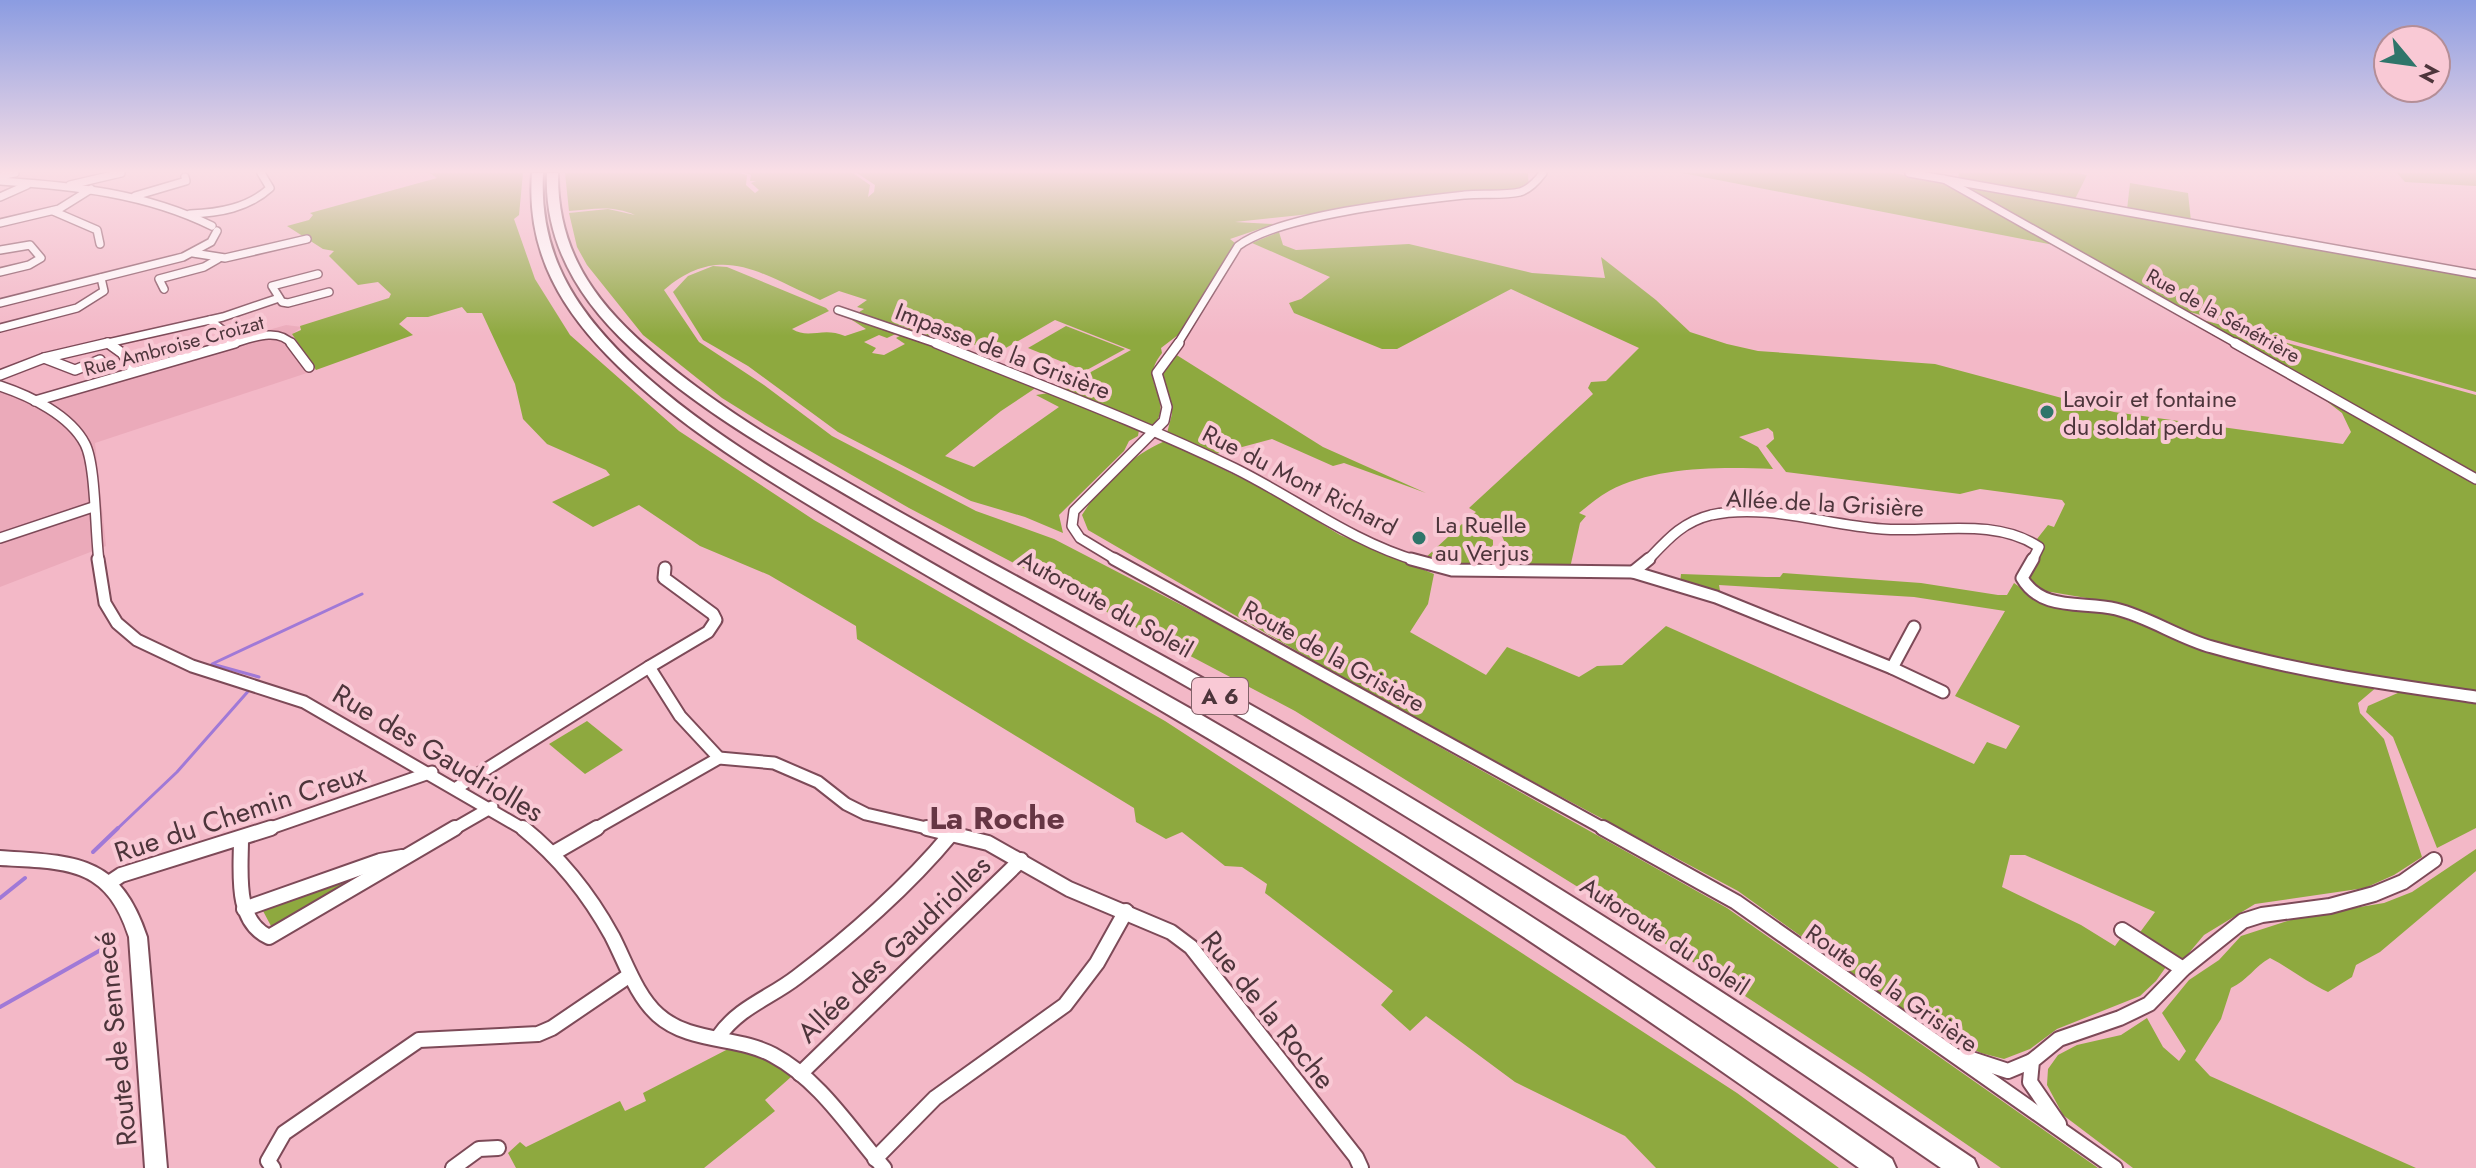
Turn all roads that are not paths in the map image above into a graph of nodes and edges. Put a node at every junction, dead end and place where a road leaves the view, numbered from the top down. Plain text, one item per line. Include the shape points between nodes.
1 (91, 228) edge
2 (212, 228) edge
3 (538, 228) edge
4 (557, 228) edge
5 (1282, 228) edge
6 (2030, 228) edge
7 (2216, 228) edge
8 (307, 239) dead end
9 (100, 244) dead end
10 (0, 250) edge
11 (193, 253) junction
12 (218, 258) junction
13 (0, 272) edge
14 (318, 274) dead end
15 (2476, 274) edge
16 (101, 278) junction
17 (164, 289) dead end
18 (329, 292) dead end
19 (33, 295) junction
20 (279, 298) junction
21 (0, 303) edge
22 (36, 308) dead end
23 (838, 310) dead end
24 (210, 320) junction
25 (0, 328) edge
26 (231, 337) dead end
27 (107, 343) junction
28 (44, 358) junction
29 (100, 360) dead end
30 (131, 367) dead end
31 (309, 367) dead end
32 (0, 375) edge
33 (0, 386) edge
34 (35, 401) junction
35 (1153, 431) junction
36 (2476, 479) edge
37 (93, 507) junction
38 (0, 538) edge
39 (665, 568) dead end
40 (1633, 572) junction
41 (1914, 627) dead end
42 (649, 667) junction
43 (1892, 668) junction
44 (1943, 692) dead end
45 (2476, 697) edge
46 (719, 758) junction
47 (432, 772) junction
48 (458, 787) junction
49 (492, 807) junction
50 (951, 834) junction
51 (241, 839) junction
52 (552, 854) junction
53 (405, 857) junction
54 (0, 858) edge
55 (1021, 860) junction
56 (2434, 860) dead end
57 (109, 883) junction
58 (244, 909) junction
59 (1126, 911) junction
60 (2122, 930) dead end
61 (2183, 969) junction
62 (630, 975) junction
63 (719, 1036) junction
64 (1945, 1050) junction
65 (2032, 1061) junction
66 (800, 1074) junction
67 (2068, 1135) junction
68 (498, 1148) dead end
69 (880, 1164) edge
70 (156, 1168) edge
71 (273, 1168) edge
72 (453, 1168) edge
73 (1361, 1168) edge
74 (1882, 1168) edge
75 (1964, 1168) edge
76 (2115, 1168) edge

1 - 9 street
2 - 11 street via 211,242
3 - 74 highway, A 6 via 578,313 619,359 693,421 841,517 1279,770 1489,899
4 - 75 highway, Autoroute du Soleil / A 6 via 572,267 597,305 661,367 700,396 834,481 1430,818 1673,971
5 - 35 street, Route de la Grisière via 1238,246 1160,367 1167,407 1164,421
6 - 36 street, Rue de la Sénétrière
7 - 15 street
8 - 12 street
10 - 13 street via 30,245 41,258
11 - 12 street
11 - 16 street
12 - 17 street via 159,279
14 - 20 street via 272,286
16 - 19 street
16 - 25 street via 104,291 77,308
18 - 20 street via 288,303
19 - 21 street
19 - 22 street
20 - 24 street
23 - 35 street, Impasse de la Grisière via 908,332
24 - 26 street
24 - 27 street
27 - 28 street
27 - 30 street
28 - 29 street via 75,370
28 - 32 street
31 - 34 street, Rue Ambroise Croizat via 289,340 268,334
33 - 34 street
34 - 37 street, Rue des Gaudriolles via 86,445
35 - 40 street, Rue du Mont Richard via 1395,554 1430,566
35 - 64 street, Route de la Grisière via 1074,511 1072,526 1080,538 1736,902
37 - 38 street
37 - 47 street, Rue des Gaudriolles via 109,614 132,638 162,654 290,696
39 - 42 street via 664,578 716,620 708,632
40 - 43 street, Rue du Mont Richard via 1716,597
40 - 45 street, Allée de la Grisière via 1694,520 1730,514 1800,517 1888,530 1986,531 2039,547 2022,578 2048,600 2120,610 2245,656
41 - 43 street
42 - 46 street via 672,710
42 - 48 street
43 - 44 street, Rue du Mont Richard
46 - 50 street, Rue de la Roche via 774,763 818,782 866,814
46 - 52 street
47 - 48 street, Rue des Gaudriolles
47 - 51 street, Rue du Chemin Creux
48 - 49 street, Rue des Gaudriolles
49 - 52 street, Rue des Gaudriolles
49 - 53 street
50 - 55 street, Rue de la Roche via 988,843
50 - 63 street via 796,978 743,1008
51 - 57 street, Rue du Chemin Creux
51 - 58 street
52 - 62 street, Rue des Gaudriolles via 607,927
53 - 58 street
53 - 58 street via 269,937 260,934
54 - 57 street, Route de Sennecé via 78,866
55 - 59 street, Rue de la Roche via 1069,889
55 - 66 street, Allée des Gaudriolles
56 - 61 street via 2374,894 2243,921
57 - 70 street, Route de Sennecé via 130,907 138,937
59 - 69 street via 1065,1005 935,1098
59 - 73 street, Rue de la Roche via 1191,947
60 - 61 street
61 - 65 street via 2149,1004 2059,1039
62 - 63 street, Rue des Gaudriolles via 662,1019
62 - 71 street via 538,1034 419,1040 284,1133 268,1161
63 - 66 street, Rue des Gaudriolles via 774,1055
64 - 65 street via 2008,1071
64 - 67 street, Route de la Grisière
65 - 67 street via 2030,1082
66 - 69 street, Rue des Gaudriolles
67 - 76 street, Route de la Grisière
68 - 72 street via 479,1149

